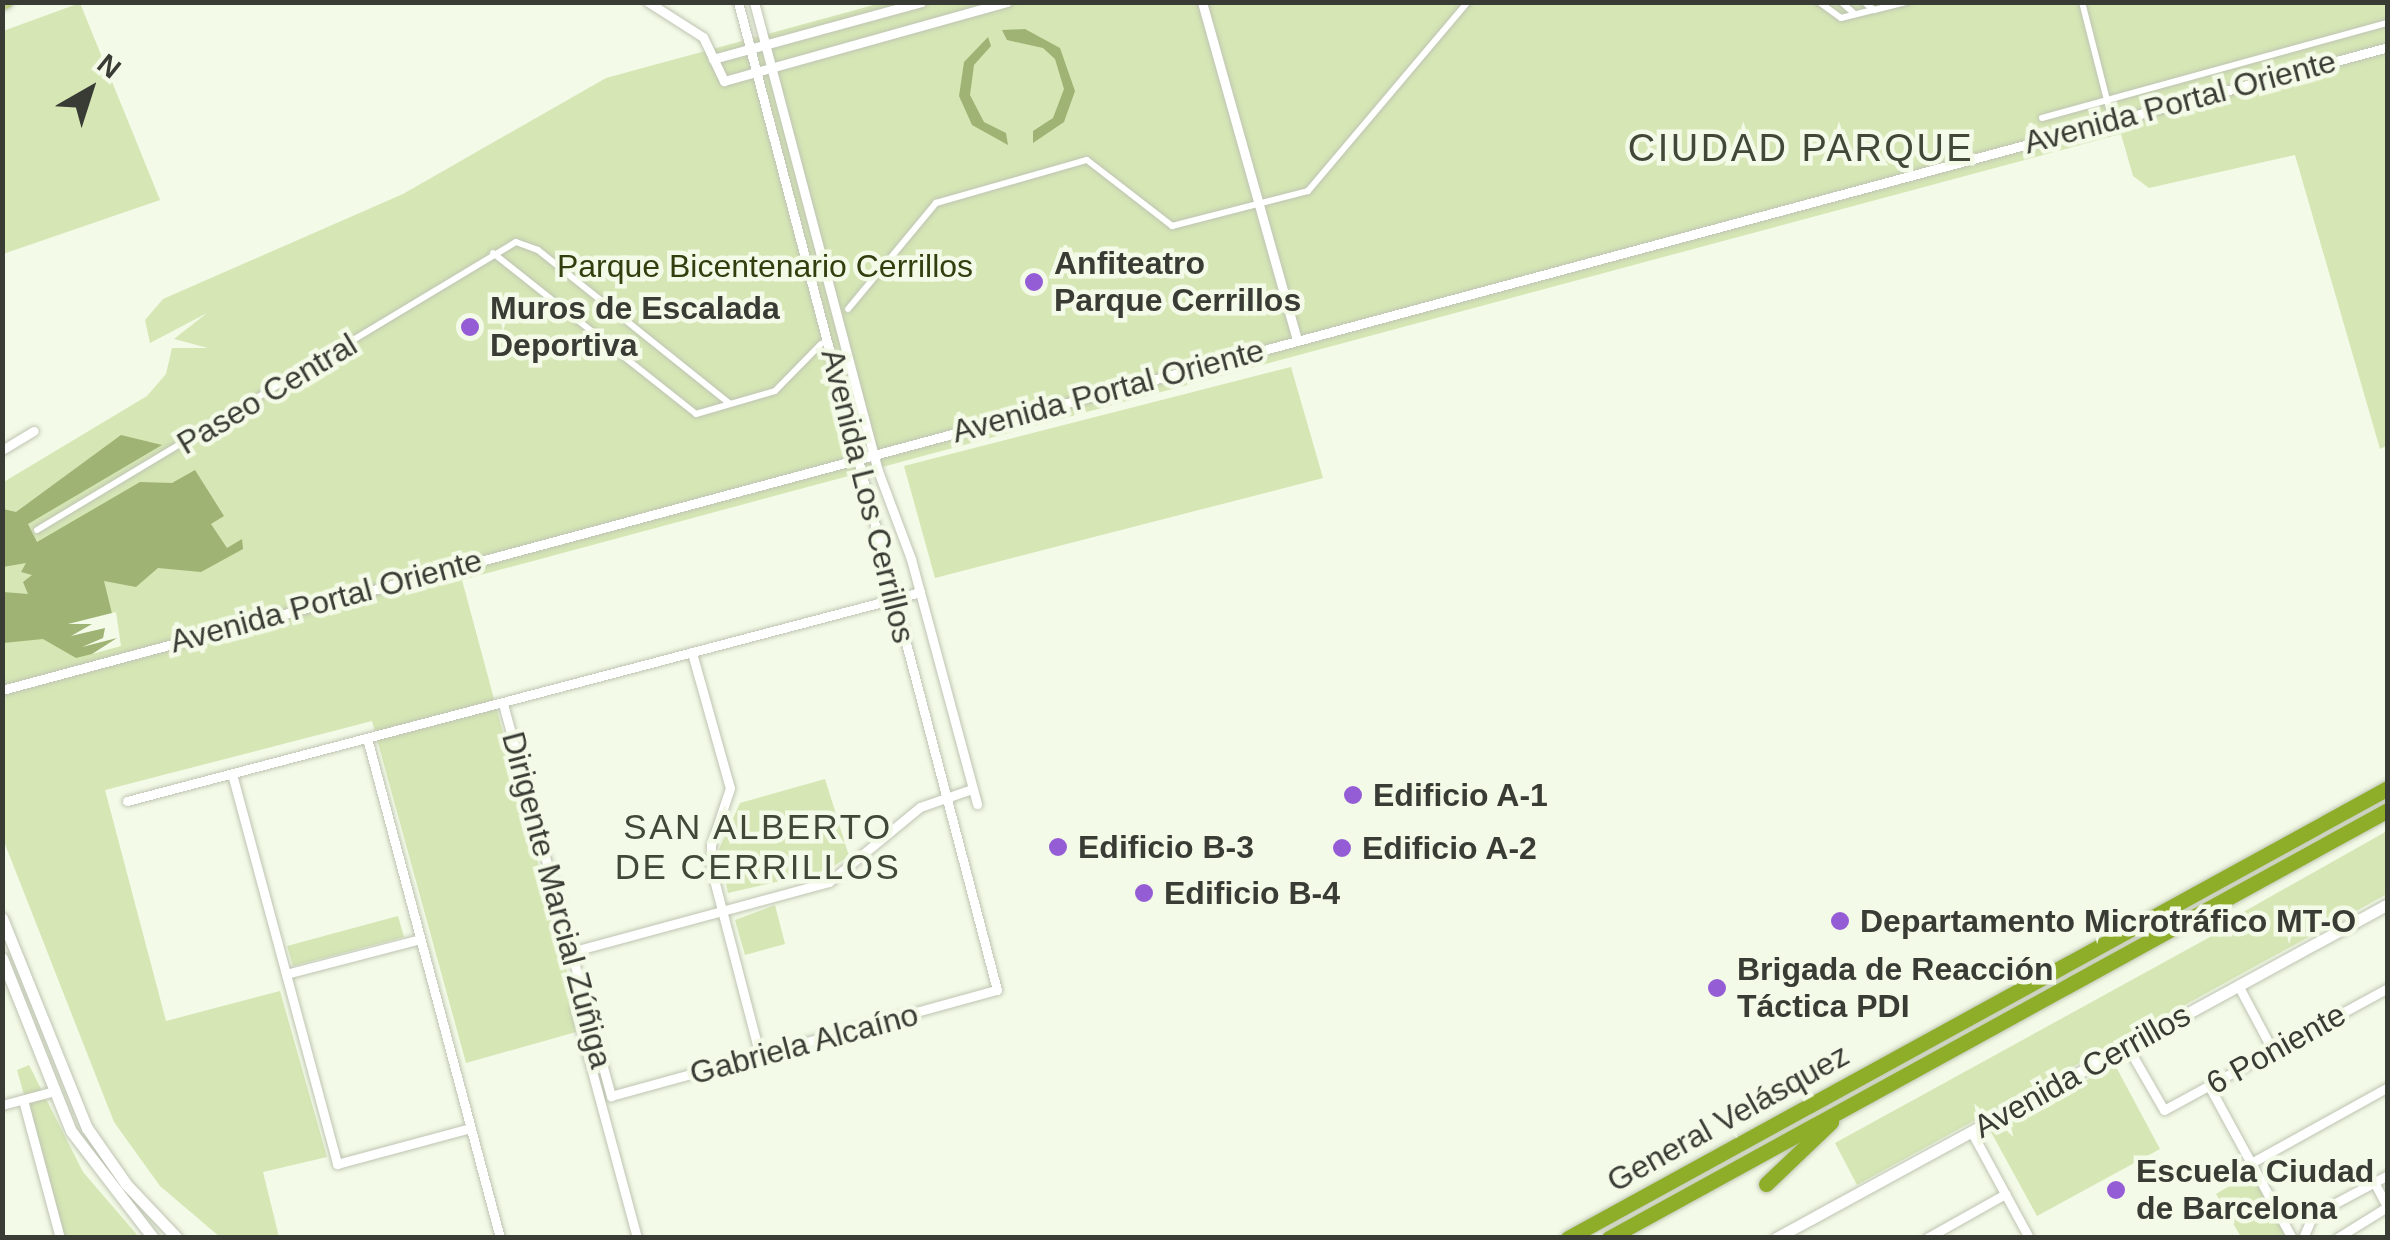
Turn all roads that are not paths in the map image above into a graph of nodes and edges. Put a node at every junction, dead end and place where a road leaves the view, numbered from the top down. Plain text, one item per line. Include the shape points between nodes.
1 (648, 2) edge
2 (738, 2) edge
3 (754, 2) edge
4 (922, 2) edge
5 (1007, 2) edge
6 (1202, 2) edge
7 (1468, 2) edge
8 (1819, 2) edge
9 (1841, 2) edge
10 (1864, 2) edge
11 (1907, 2) edge
12 (2082, 2) edge
13 (1891, 4) edge
14 (1874, 10) junction
15 (1856, 15) junction
16 (2388, 23) edge
17 (765, 43) junction
18 (750, 47) junction
19 (2388, 47) edge
20 (713, 59) junction
21 (772, 67) junction
22 (757, 71) junction
23 (2106, 98) junction
24 (2042, 118) dead end
25 (2112, 120) junction
26 (1260, 204) junction
27 (493, 253) junction
28 (848, 310) dead end
29 (1297, 340) junction
30 (821, 344) dead end
31 (729, 403) junction
32 (34, 431) dead end
33 (2, 450) edge
34 (873, 453) junction
35 (860, 457) junction
36 (38, 530) dead end
37 (920, 592) junction
38 (893, 599) junction
39 (692, 652) junction
40 (2, 690) edge
41 (503, 704) junction
42 (367, 738) junction
43 (232, 774) junction
44 (2388, 788) edge
45 (972, 789) junction
46 (946, 796) junction
47 (127, 801) dead end
48 (977, 804) dead end
49 (2388, 810) edge
50 (2388, 904) edge
51 (722, 910) junction
52 (2, 918) edge
53 (420, 938) junction
54 (571, 952) junction
55 (2, 958) edge
56 (286, 974) junction
57 (2238, 985) junction
58 (2388, 988) edge
59 (997, 990) joint
60 (575, 1008) dead end
61 (2127, 1046) junction
62 (2273, 1051) junction
63 (760, 1056) junction
64 (2209, 1086) junction
65 (2388, 1087) edge
66 (51, 1092) junction
67 (611, 1096) joint
68 (23, 1100) junction
69 (2, 1105) edge
70 (1850, 1105) junction
71 (470, 1128) junction
72 (1971, 1131) junction
73 (2251, 1163) junction
74 (2388, 1175) edge
75 (2374, 1182) junction
76 (1766, 1184) dead end
77 (2006, 1194) junction
78 (2387, 1208) edge
79 (60, 1238) edge
80 (154, 1238) edge
81 (178, 1238) edge
82 (500, 1238) edge
83 (637, 1238) edge
84 (1568, 1238) edge
85 (1609, 1238) edge
86 (1776, 1238) edge
87 (1927, 1238) edge
88 (2029, 1238) edge
89 (2292, 1238) edge
90 (2303, 1238) edge
91 (2337, 1238) edge

1 - 20 street via 698,32
2 - 18 street, Avenida Los Cerrillos
3 - 17 street, Avenida Los Cerrillos
4 - 17 street
5 - 21 street
6 - 26 street
7 - 26 street via 1320,182
8 - 15 street via 1838,18
9 - 15 street
10 - 14 street
11 - 13 street
12 - 23 street
13 - 14 street
14 - 15 street
16 - 23 street
17 - 18 street
17 - 21 street, Avenida Los Cerrillos
18 - 20 street
18 - 22 street, Avenida Los Cerrillos
19 - 25 street, Avenida Portal Oriente
20 - 22 street via 724,81
21 - 22 street
21 - 34 street, Avenida Los Cerrillos
22 - 35 street, Avenida Los Cerrillos
23 - 24 street
23 - 25 street
25 - 29 street, Avenida Portal Oriente
26 - 28 street via 1172,226 1086,160 936,202
26 - 29 street
27 - 31 street, Paseo Central via 516,242 538,250
27 - 31 street via 696,414
27 - 36 street, Paseo Central
29 - 34 street, Avenida Portal Oriente
30 - 31 street via 776,391
32 - 33 street
34 - 35 street, Avenida Portal Oriente
34 - 37 street, Avenida Los Cerrillos
35 - 38 street, Avenida Los Cerrillos
35 - 40 street, Avenida Portal Oriente
37 - 38 street
37 - 45 street, Avenida Los Cerrillos
38 - 39 street
38 - 46 street, Avenida Los Cerrillos
39 - 41 street
39 - 51 street via 730,788 710,856
41 - 42 street
41 - 54 street, Dirigente Marcial Zúñiga
42 - 43 street
42 - 53 street
43 - 47 street
43 - 56 street
44 - 84 highway, General Velásquez
45 - 46 street
45 - 48 street, Avenida Los Cerrillos
46 - 51 street via 910,815 842,876
46 - 59 street, Avenida Los Cerrillos
49 - 70 highway, General Velásquez
50 - 57 main road, Avenida Cerrillos
51 - 54 street
51 - 63 street
52 - 81 main road via 87,1128 126,1184
53 - 56 street
53 - 71 street
54 - 67 street, Dirigente Marcial Zúñiga
55 - 66 main road
56 - 71 street via 337,1164
57 - 61 main road, Avenida Cerrillos
57 - 62 street
58 - 62 street, 6 Poniente
59 - 63 street, Gabriela Alcaíno
60 - 83 street
61 - 64 street, 6 Poniente via 2164,1110
61 - 72 main road, Avenida Cerrillos
62 - 64 street, 6 Poniente
63 - 67 street, Gabriela Alcaíno
64 - 73 street
65 - 73 street
66 - 68 street
66 - 80 main road via 93,1166
68 - 69 street
68 - 79 street
70 - 76 highway
70 - 85 highway, General Velásquez
71 - 82 street
72 - 77 street
72 - 86 main road, Avenida Cerrillos
73 - 89 street
74 - 75 street
75 - 78 street
75 - 90 street via 2313,1215
77 - 87 street
77 - 88 street
78 - 91 street

